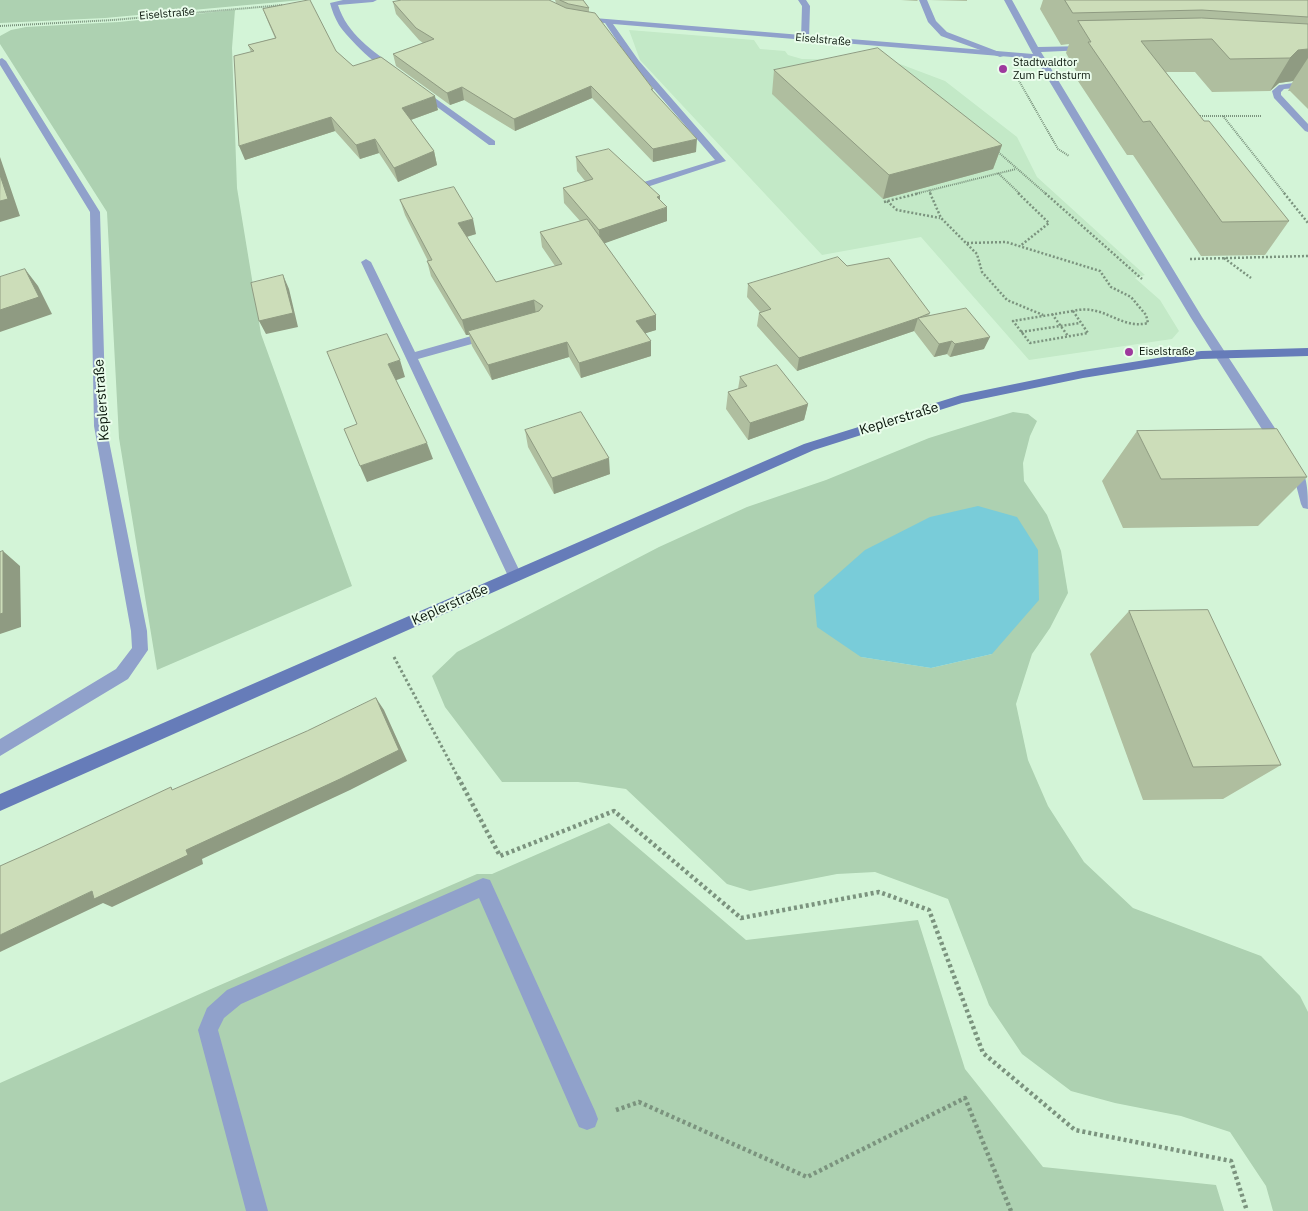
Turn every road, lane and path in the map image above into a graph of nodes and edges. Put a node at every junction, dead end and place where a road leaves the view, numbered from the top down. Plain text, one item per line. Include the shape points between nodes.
1 (373, 0) edge
2 (802, 0) edge
3 (923, 0) edge
4 (1008, 0) edge
5 (285, 5) edge
6 (572, 18) edge
7 (608, 22) junction
8 (0, 26) edge
9 (805, 39) junction
10 (1094, 48) edge
11 (1037, 54) junction
12 (1003, 55) junction
13 (2, 61) dead end
14 (398, 74) edge
15 (1308, 84) edge
16 (414, 86) edge
17 (1295, 115) junction
18 (1198, 116) edge
19 (1223, 116) junction
20 (1308, 129) edge
21 (492, 143) dead end
22 (994, 149) edge
23 (1016, 168) junction
24 (998, 173) junction
25 (647, 184) edge
26 (929, 190) junction
27 (941, 218) junction
28 (1308, 223) edge
29 (967, 243) junction
30 (1020, 246) junction
31 (1308, 256) edge
32 (1224, 258) junction
33 (1162, 260) junction
34 (366, 262) dead end
35 (1251, 278) dead end
36 (1145, 282) dead end
37 (1073, 311) junction
38 (1052, 314) junction
39 (1043, 315) junction
40 (1080, 322) junction
41 (1060, 326) junction
42 (501, 331) edge
43 (1021, 332) junction
44 (1068, 336) junction
45 (1308, 352) edge
46 (1220, 355) junction
47 (411, 357) junction
48 (1308, 504) edge
49 (515, 576) junction
50 (382, 635) junction
51 (0, 748) edge
52 (0, 803) edge
53 (587, 1119) joint
54 (257, 1211) edge
55 (1010, 1211) edge
56 (1247, 1211) edge

1 - 14 street via 334,3 336,12 359,45
2 - 9 street via 806,6
3 - 12 street via 932,22 944,34
4 - 11 street
5 - 8 path, Eiselstraße
6 - 7 street, Eiselstraße
7 - 9 street, Eiselstraße
7 - 25 street via 636,63 721,161
9 - 12 street, Eiselstraße
10 - 11 street, Eiselstraße
11 - 12 street, Eiselstraße
11 - 33 street
13 - 51 street, Keplerstraße via 95,212 100,426 140,650 122,674
15 - 17 street via 1282,87 1276,91
16 - 21 street
17 - 19 path
17 - 20 street
18 - 19 path
19 - 28 path
22 - 23 path
23 - 24 path
23 - 36 path
24 - 26 path
24 - 30 path via 1049,223
26 - 27 path
26 - 27 path via 885,202 897,210
27 - 29 path
29 - 30 path via 1006,242
29 - 39 path via 977,254 982,272 1007,300
30 - 37 path via 1100,271 1111,287 1131,297 1148,322 1140,326 1126,324 1113,315 1087,308
31 - 32 path
32 - 33 path
32 - 35 path
33 - 46 street
34 - 47 street
37 - 38 path
37 - 40 path
38 - 39 path
38 - 41 path
39 - 43 path via 1013,321
40 - 41 path
40 - 44 path via 1088,333
41 - 43 path
41 - 44 path
42 - 47 street
43 - 44 path via 1030,343
45 - 46 street, Keplerstraße
46 - 48 street via 1300,475
46 - 49 street, Keplerstraße via 1136,364 961,399 809,447
47 - 49 street
49 - 50 street, Keplerstraße
50 - 52 street, Keplerstraße
50 - 56 path via 500,856 614,811 741,918 879,892 929,910 983,1053 1075,1130 1231,1161
53 - 54 street via 483,887 234,997 210,1019 208,1030
53 - 55 path via 639,1102 807,1177 964,1098

